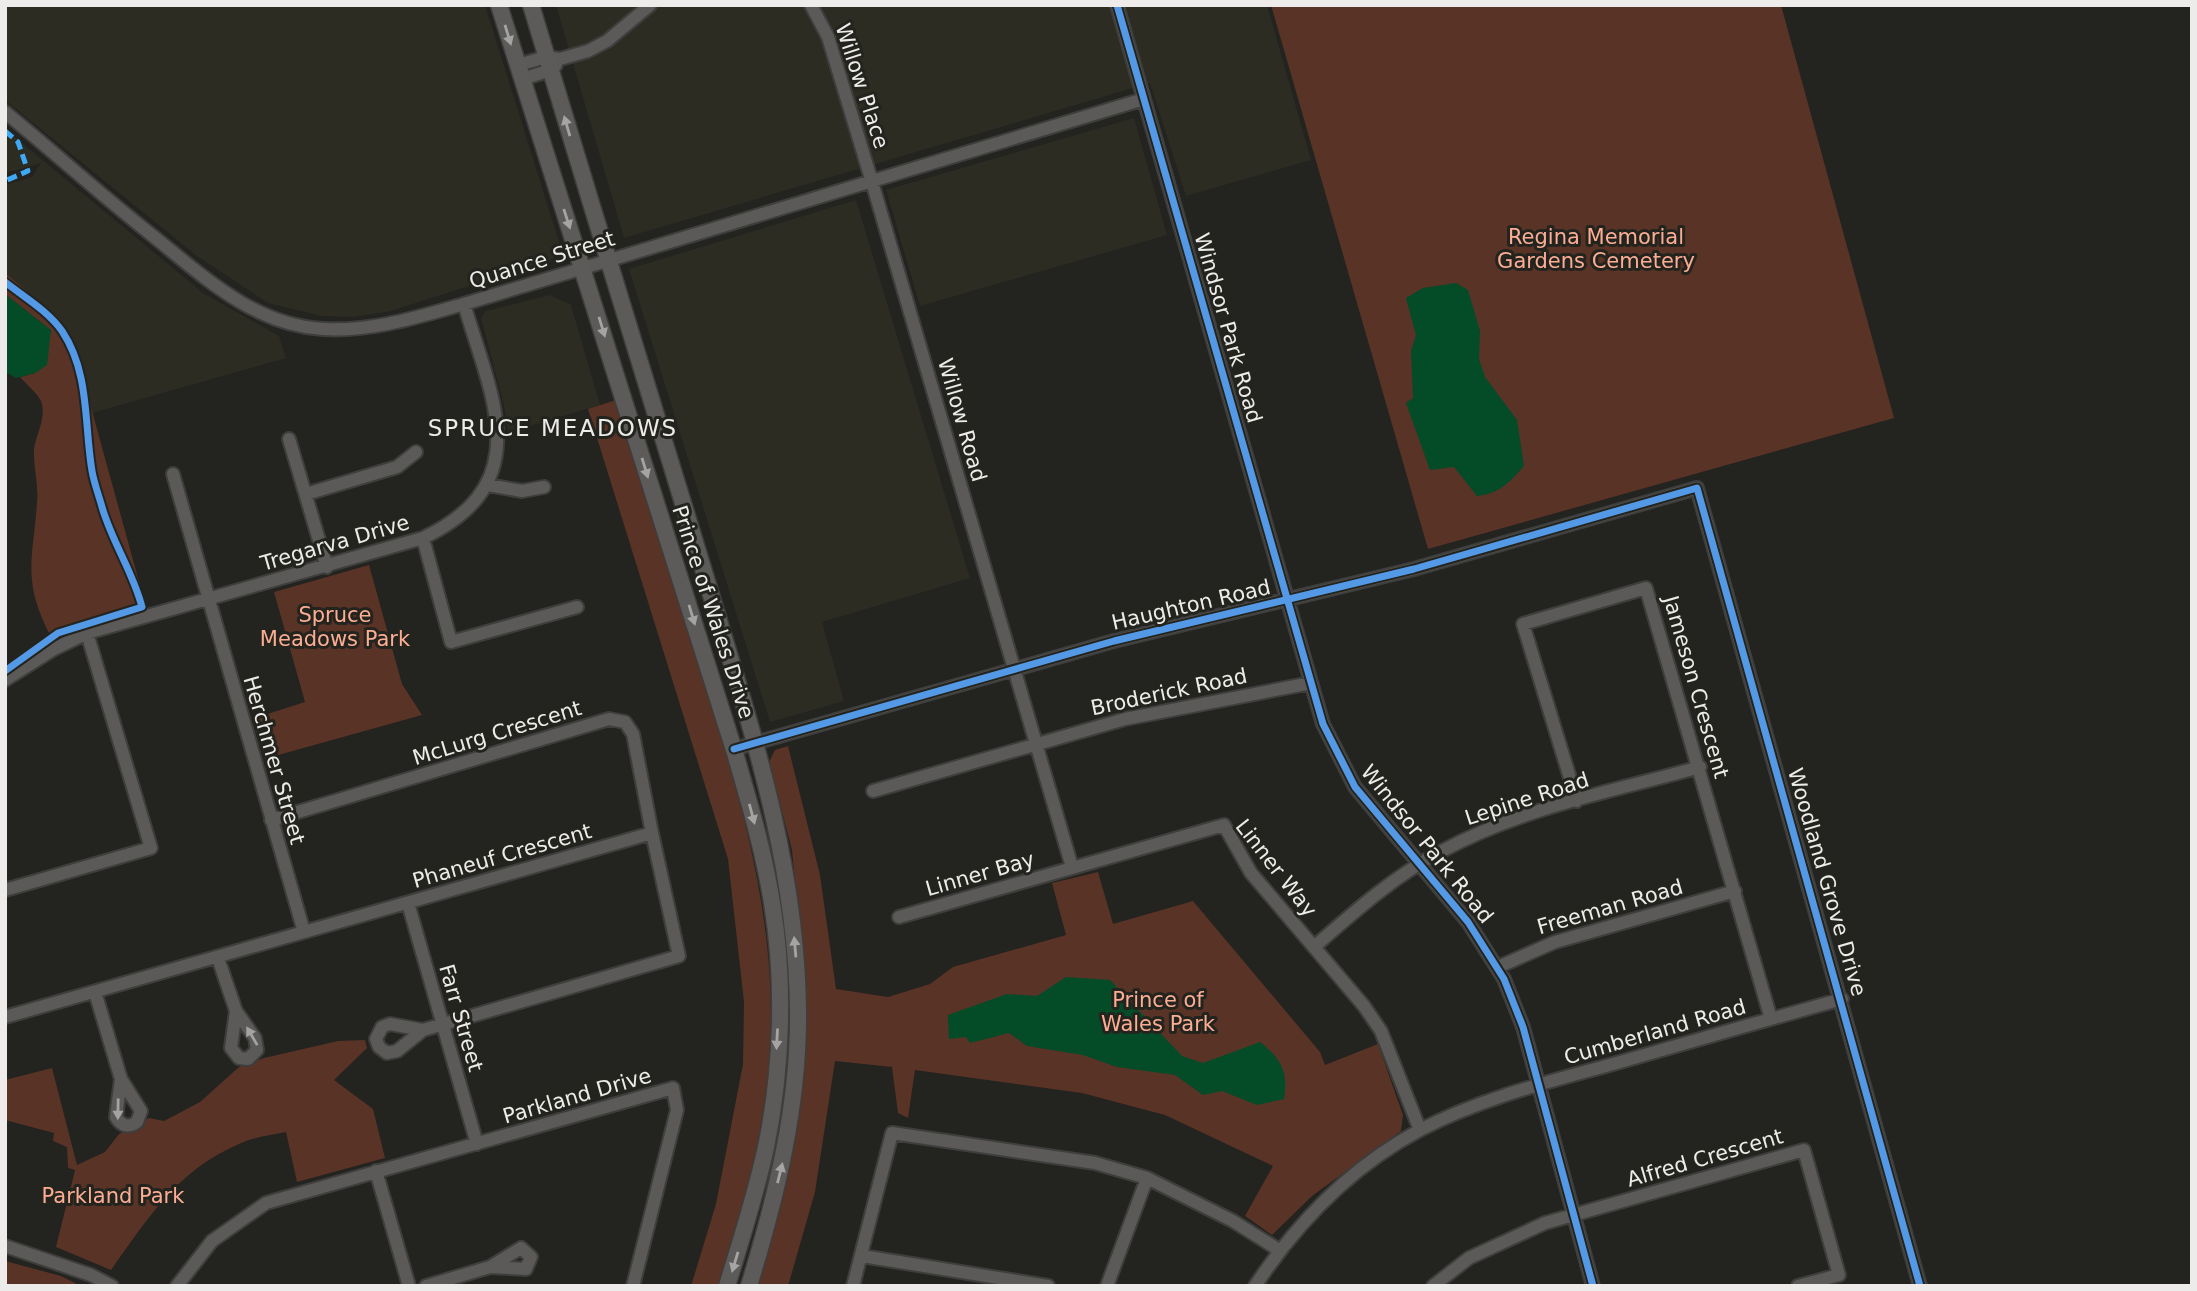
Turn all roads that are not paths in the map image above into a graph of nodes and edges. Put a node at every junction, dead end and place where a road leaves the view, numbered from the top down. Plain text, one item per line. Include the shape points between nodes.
1 (499, 5) edge
2 (531, 5) edge
3 (650, 5) edge
4 (811, 5) edge
5 (1117, 5) edge
6 (552, 62) junction
7 (520, 72) junction
8 (1144, 99) junction
9 (5, 112) edge
10 (872, 182) junction
11 (607, 261) junction
12 (583, 268) junction
13 (464, 304) junction
14 (289, 439) dead end
15 (416, 452) dead end
16 (173, 474) dead end
17 (488, 485) junction
18 (544, 487) dead end
19 (1698, 488) joint
20 (306, 494) junction
21 (423, 538) junction
22 (327, 567) junction
23 (207, 599) junction
24 (1287, 601) junction
25 (577, 607) dead end
26 (87, 633) junction
27 (1016, 670) junction
28 (5, 680) edge
29 (1311, 683) junction
30 (754, 743) junction
31 (1037, 744) junction
32 (734, 749) junction
33 (1700, 766) junction
34 (873, 791) dead end
35 (1577, 801) junction
36 (271, 820) junction
37 (652, 832) junction
38 (1419, 864) junction
39 (1072, 867) junction
40 (5, 890) edge
41 (1735, 891) junction
42 (408, 903) junction
43 (899, 917) dead end
44 (304, 932) junction
45 (1314, 947) junction
46 (218, 958) junction
47 (1498, 967) junction
48 (95, 992) junction
49 (1842, 999) junction
50 (236, 1011) dead end
51 (5, 1017) edge
52 (1771, 1019) junction
53 (442, 1024) junction
54 (423, 1030) dead end
55 (121, 1079) dead end
56 (1539, 1084) junction
57 (1420, 1130) junction
58 (477, 1144) junction
59 (376, 1171) junction
60 (1147, 1178) junction
61 (1572, 1215) junction
62 (5, 1246) edge
63 (1279, 1250) junction
64 (862, 1256) junction
65 (490, 1267) dead end
66 (1436, 1285) edge
67 (112, 1286) edge
68 (177, 1286) edge
69 (409, 1286) edge
70 (426, 1286) edge
71 (633, 1286) edge
72 (727, 1286) edge
73 (749, 1286) edge
74 (853, 1286) edge
75 (1048, 1286) edge
76 (1107, 1286) edge
77 (1255, 1286) edge
78 (1593, 1286) edge
79 (1798, 1286) edge
80 (1920, 1286) edge

1 -> 7 main road, Prince of Wales Drive
2 - 6 main road, Prince of Wales Drive
3 - 6 street via 607,41
4 - 10 street, Willow Place via 828,37
5 - 8 street, Windsor Park Road
6 - 7 street
11 -> 6 main road, Prince of Wales Drive
7 -> 12 main road, Prince of Wales Drive
8 - 10 street, Quance Street
8 - 24 street, Windsor Park Road
9 - 13 street, Quance Street via 95,191 219,289 275,319 321,329 368,328
10 - 11 street, Quance Street
10 - 27 street, Willow Road
11 - 12 street, Quance Street
11 - 30 main road, Prince of Wales Drive
12 - 13 street, Quance Street
12 -> 32 main road, Prince of Wales Drive
13 - 17 street, Tregarva Drive via 498,433
14 - 20 street
15 - 20 street via 397,467
16 - 23 street, Herchmer Street
17 - 18 street via 522,491
17 - 21 street, Tregarva Drive via 470,510 450,526
19 - 24 street, Haughton Road
19 - 49 street, Woodland Grove Drive
20 - 22 street
21 - 22 street, Tregarva Drive
21 - 25 street via 452,642
22 - 23 street, Tregarva Drive
23 - 26 street, Tregarva Drive
23 - 36 street, Herchmer Street
24 - 27 street, Haughton Road via 1114,641
24 - 29 street, Windsor Park Road
26 - 28 street, Tregarva Drive
26 - 40 street via 151,848
27 - 30 street, Haughton Road
27 - 31 street
29 - 31 street, Broderick Road via 1161,710
29 - 38 street, Windsor Park Road via 1323,724 1346,773
30 - 32 street, Haughton Road
73 -> 30 main road, Prince of Wales Drive via 785,1150 796,1074 798,1013 788,875
31 - 34 street, Broderick Road
31 - 39 street
32 -> 72 main road, Prince of Wales Drive via 772,903 778,1015 766,1146
33 - 35 street, Lepine Road
33 - 35 street, Jameson Crescent via 1646,588 1523,624
33 - 41 street, Jameson Crescent
35 - 38 street, Lepine Road via 1482,832
36 - 37 street, McLurg Crescent via 609,719 625,722 633,734
36 - 44 street, Herchmer Street
37 - 42 street, Phaneuf Crescent
37 - 53 street via 678,956
38 - 45 street, Lepine Road via 1371,897
38 - 47 street, Windsor Park Road via 1468,922
39 - 43 street, Linner Bay
39 - 45 street, Linner Way via 1224,825 1251,873
41 - 47 street, Freeman Road via 1555,942
41 - 52 street, Jameson Crescent
42 - 44 street, Phaneuf Crescent
42 - 53 street, Farr Street
44 - 46 street, Phaneuf Crescent
45 - 57 street, Linner Way via 1381,1031
46 - 48 street, Phaneuf Crescent
46 - 50 street
47 - 56 street, Windsor Park Road
48 - 51 street, Phaneuf Crescent
48 - 55 street
49 - 52 street, Cumberland Road
49 - 80 street, Woodland Grove Drive
52 - 56 street, Cumberland Road
53 - 54 street
53 - 58 street, Farr Street
56 - 57 street, Cumberland Road
56 - 61 street, Windsor Park Road
57 - 63 street, Cumberland Road via 1344,1183
58 - 59 street, Parkland Drive
58 - 71 street, Parkland Drive via 673,1088 677,1110
59 - 68 street, Parkland Drive via 266,1203 212,1241
59 - 69 street
60 - 63 street
60 - 64 street via 1095,1163 892,1133
60 - 76 street
61 - 66 street via 1501,1241 1469,1258
61 - 78 street, Windsor Park Road
61 - 79 street, Alfred Crescent via 1804,1150 1839,1275
62 - 67 street
63 - 77 street, Cumberland Road
64 - 74 street
64 - 75 street
65 - 70 street

